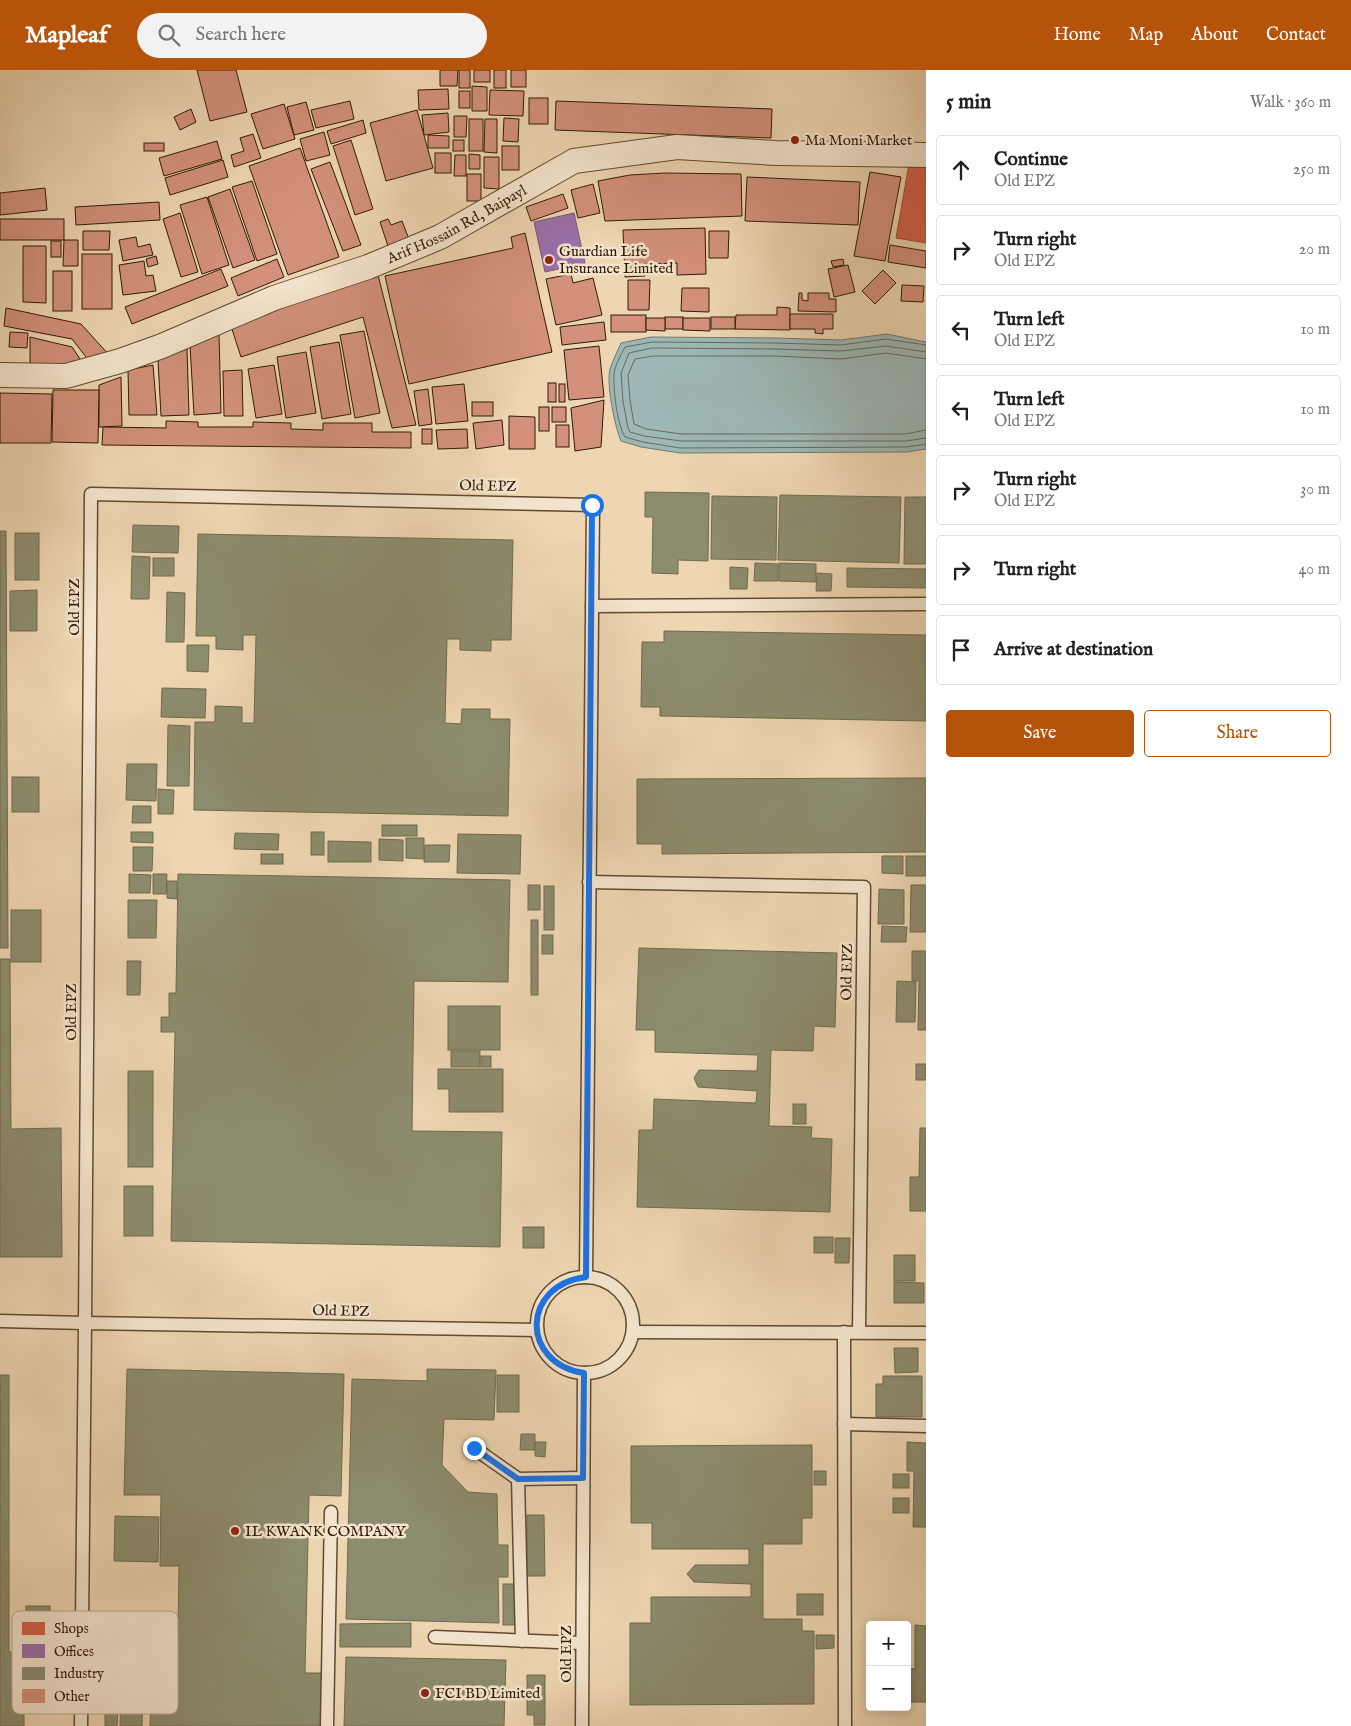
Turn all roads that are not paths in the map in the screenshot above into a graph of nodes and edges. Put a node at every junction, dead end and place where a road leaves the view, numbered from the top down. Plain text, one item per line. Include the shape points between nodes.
1 (926, 155) edge
2 (0, 375) edge
3 (926, 604) edge
4 (592, 606) junction
5 (589, 882) junction
6 (586, 1277) junction
7 (0, 1321) edge
8 (84, 1323) junction
9 (537, 1330) junction
10 (633, 1332) junction
11 (844, 1332) junction
12 (859, 1332) junction
13 (926, 1333) edge
14 (584, 1373) junction
15 (844, 1424) junction
16 (926, 1426) edge
17 (474, 1448) dead end
18 (583, 1478) junction
19 (518, 1479) junction
20 (331, 1512) dead end
21 (82, 1611) edge
22 (436, 1638) dead end
23 (522, 1641) junction
24 (582, 1643) junction
25 (327, 1726) edge
26 (582, 1726) edge
27 (845, 1726) edge

1 - 2 street, Arif Hossain Rd, Baipayl via 775,153 677,147 574,162 440,237 368,267 274,298 162,346 66,376
3 - 4 lane
4 - 5 lane, Old EPZ
4 - 8 lane, Old EPZ via 592,505 91,494
5 - 6 lane, Old EPZ
5 - 12 lane, Old EPZ via 864,886
6 - 9 lane via 563,1282 553,1289 537,1318
6 - 10 lane via 597,1278 618,1290 630,1309
7 - 8 lane, Old EPZ
8 - 9 lane, Old EPZ
8 - 21 lane, Old EPZ
9 - 14 lane via 539,1341 552,1361
10 - 11 lane
10 - 14 lane via 624,1353 616,1361 607,1368
11 - 12 lane
11 - 15 lane
12 - 13 lane
14 - 18 lane, Old EPZ
15 - 16 lane
15 - 27 lane
17 - 19 lane
18 - 19 lane
18 - 24 lane, Old EPZ
19 - 23 lane
20 - 25 lane
22 - 23 lane
23 - 24 lane
24 - 26 lane, Old EPZ

